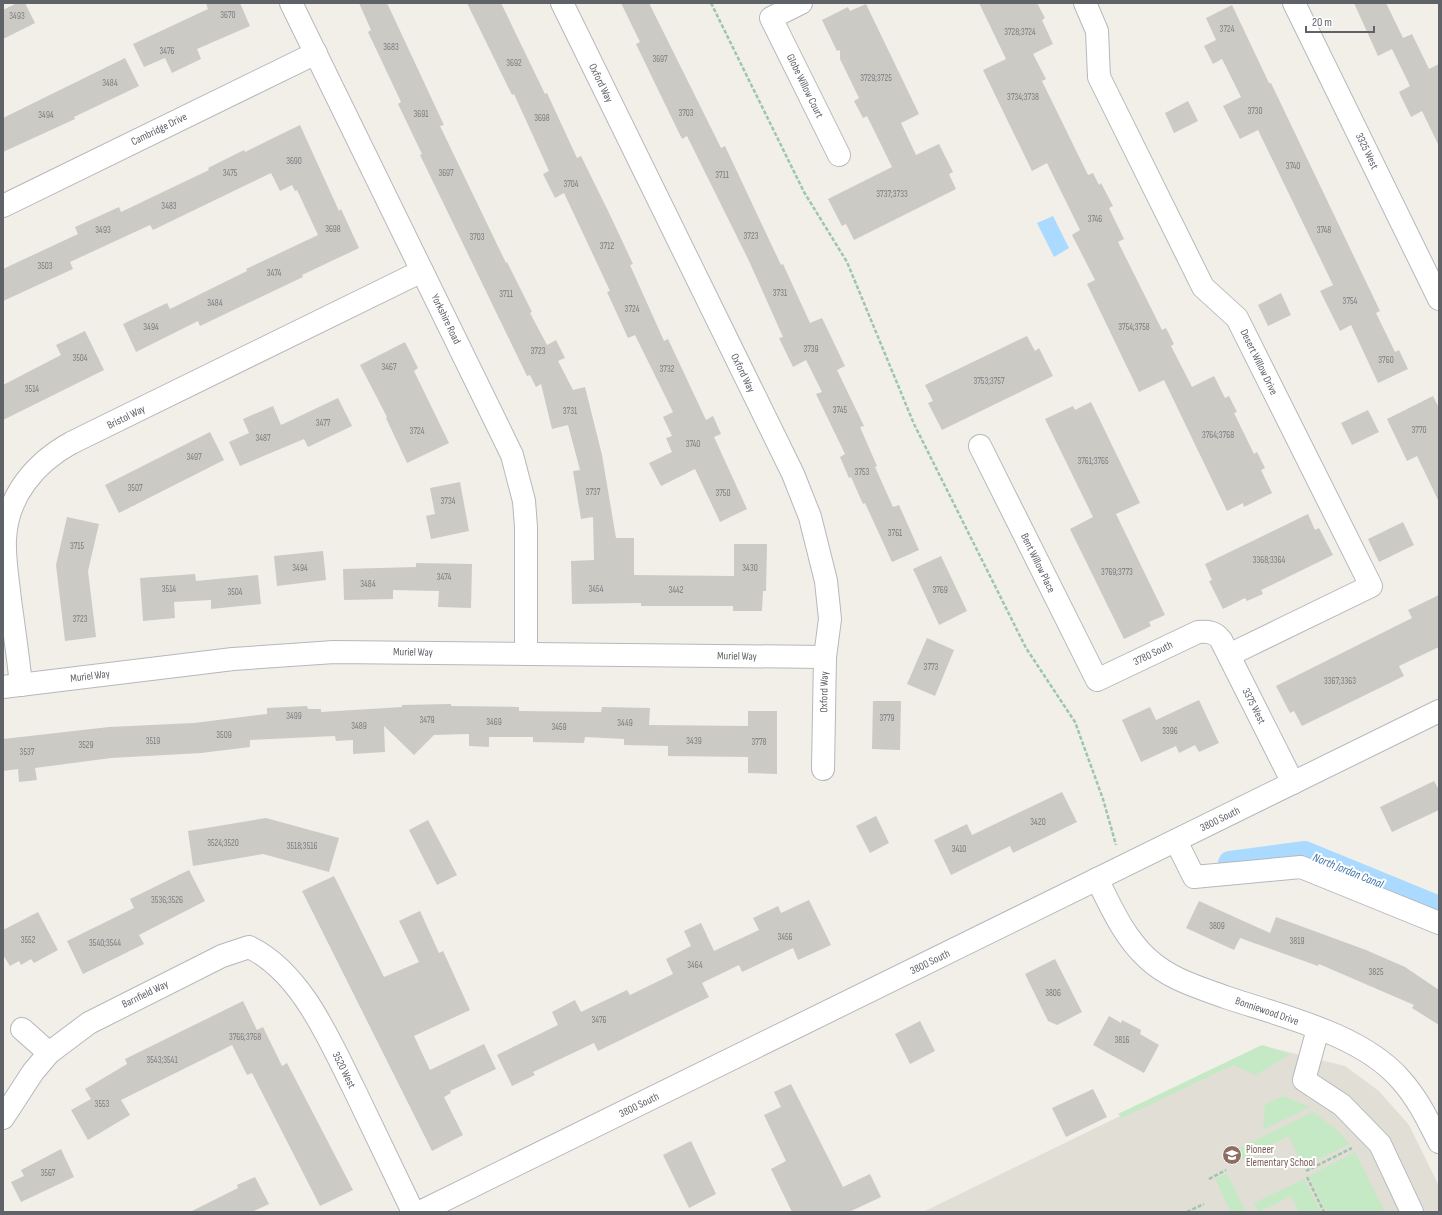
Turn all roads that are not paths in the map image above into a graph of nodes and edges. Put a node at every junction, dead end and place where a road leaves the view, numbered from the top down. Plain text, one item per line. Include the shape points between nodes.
1 (291, 3) edge
2 (562, 3) edge
3 (801, 3) edge
4 (1085, 3) edge
5 (1294, 3) edge
6 (316, 53) junction
7 (838, 155) dead end
8 (3, 206) edge
9 (422, 271) junction
10 (1439, 299) edge
11 (980, 446) dead end
12 (1212, 632) joint
13 (526, 654) junction
14 (1229, 655) junction
15 (825, 657) junction
16 (1096, 680) joint
17 (12, 686) edge
18 (1439, 711) edge
19 (823, 769) dead end
20 (1293, 783) junction
21 (1176, 841) junction
22 (1097, 879) junction
23 (1439, 923) edge
24 (249, 947) joint
25 (22, 1029) dead end
26 (1318, 1029) junction
27 (49, 1053) junction
28 (3, 1118) edge
29 (1439, 1142) edge
30 (413, 1212) edge
31 (420, 1212) edge
32 (1412, 1212) edge

1 - 6 street, Yorkshire Road
2 - 15 street, Oxford Way via 803,496 817,540 826,582 830,619
3 - 7 street, Globe Willow Court via 771,18
4 - 14 street, Desert Willow Drive via 1097,31 1099,77 1203,287 1237,318 1371,586
5 - 10 street, 3325 West
6 - 8 street, Cambridge Drive
6 - 9 street, Yorkshire Road
9 - 13 street, Yorkshire Road via 502,433 519,478 526,527
9 - 17 street, Bristol Way via 71,443 44,460 13,502 5,538
11 - 16 street, Bent Willow Place
12 - 14 street, 3375 West via 1221,640
12 - 16 street, 3780 South via 1190,635
13 - 15 street, Muriel Way
13 - 17 street, Muriel Way via 378,651 290,654
14 - 20 street, 3375 West
15 - 19 street, Oxford Way
18 - 20 street, 3800 South
20 - 21 street, 3800 South
21 - 22 street, 3800 South
21 - 23 street via 1194,877 1301,867
22 - 26 street, Bonniewood Drive via 1127,935 1159,968 1193,986
22 - 31 street, 3800 South
24 - 27 street, Barnfield Way via 222,956 104,1014
24 - 30 street, 3520 West via 270,959 279,968 317,1018
25 - 27 street
26 - 29 street, Bonniewood Drive via 1363,1049 1400,1078 1422,1109
26 - 32 street via 1304,1080 1342,1105 1380,1144
27 - 28 street, Barnfield Way via 33,1072

